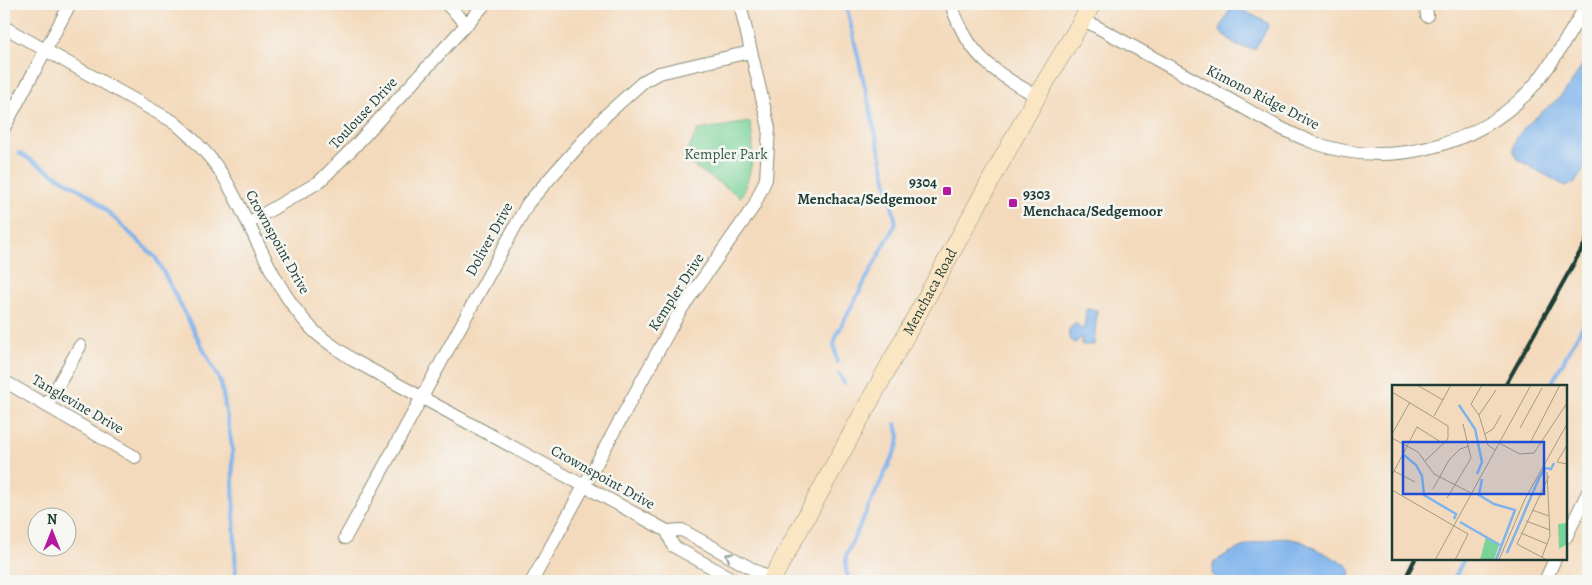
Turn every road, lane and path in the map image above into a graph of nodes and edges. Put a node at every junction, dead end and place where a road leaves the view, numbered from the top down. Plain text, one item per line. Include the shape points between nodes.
1 (70, 4) edge
2 (446, 4) edge
3 (485, 4) edge
4 (740, 4) edge
5 (951, 4) edge
6 (1092, 4) edge
7 (1587, 4) edge
8 (1084, 20) junction
9 (467, 24) junction
10 (4, 27) edge
11 (45, 50) junction
12 (750, 52) junction
13 (1038, 96) junction
14 (4, 128) edge
15 (248, 223) junction
16 (80, 346) dead end
17 (4, 381) edge
18 (421, 396) junction
19 (47, 405) junction
20 (135, 457) dead end
21 (585, 485) junction
22 (1588, 494) edge
23 (667, 531) junction
24 (1567, 535) edge
25 (345, 538) dead end
26 (1555, 560) edge
27 (771, 580) edge
28 (532, 581) edge
29 (736, 581) edge
30 (1545, 581) edge

1 - 11 street
2 - 9 street
3 - 9 street, Toulouse Drive
4 - 12 street, Kempler Drive
5 - 13 street via 966,39 982,60
6 - 8 main road, Menchaca Road
7 - 8 street, Kimono Ridge Drive via 1543,74 1528,92 1498,117 1442,144 1385,154 1344,150 1292,134
8 - 13 main road, Menchaca Road
9 - 15 street, Toulouse Drive via 319,182
10 - 11 street, Crownspoint Drive
11 - 14 street
11 - 15 street, Crownspoint Drive via 174,122 191,136 224,177
12 - 18 street, Doliver Drive via 659,73 644,81 606,115 528,203
12 - 21 street, Kempler Drive via 769,128 766,179 761,193 680,311
13 - 27 main road, Menchaca Road
15 - 18 street, Crownspoint Drive via 286,295 314,331 353,360
16 - 19 street
17 - 19 street, Tanglevine Drive
18 - 21 street, Crownspoint Drive
18 - 25 street, Doliver Drive
19 - 20 street, Tanglevine Drive
21 - 23 street, Crownspoint Drive
21 - 28 street, Kempler Drive
22 - 24 street
27 -> 23 street, Crownspoint Drive via 682,530
23 - 29 street, Crownspoint Drive via 673,546
26 - 30 street

